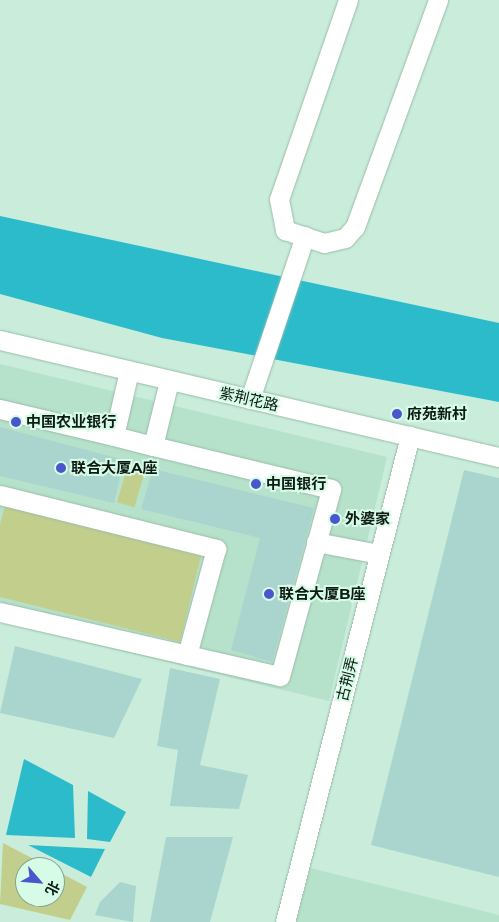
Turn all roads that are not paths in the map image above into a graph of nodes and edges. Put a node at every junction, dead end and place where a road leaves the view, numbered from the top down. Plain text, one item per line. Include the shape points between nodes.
1 (348, 0) edge
2 (438, 0) edge
3 (305, 236) junction
4 (0, 340) edge
5 (129, 371) junction
6 (169, 381) junction
7 (250, 399) junction
8 (0, 409) edge
9 (114, 436) junction
10 (410, 436) junction
11 (153, 446) junction
12 (499, 457) edge
13 (0, 495) edge
14 (316, 542) junction
15 (378, 554) junction
16 (0, 612) edge
17 (187, 655) junction
18 (285, 922) edge

1 - 3 street via 279,199 284,230
2 - 3 street via 355,227 345,238 324,243
3 - 7 street
4 - 5 street, 紫荆花路
5 - 6 street, 紫荆花路
5 - 9 street
6 - 7 street, 紫荆花路
6 - 11 street
7 - 10 street, 紫荆花路
8 - 9 street
9 - 11 street
10 - 12 street, 紫荆花路
10 - 15 street, 古荆弄
11 - 14 street via 331,488
13 - 17 street via 216,549
14 - 15 street
14 - 17 street via 280,676
15 - 18 street, 古荆弄
16 - 17 street

